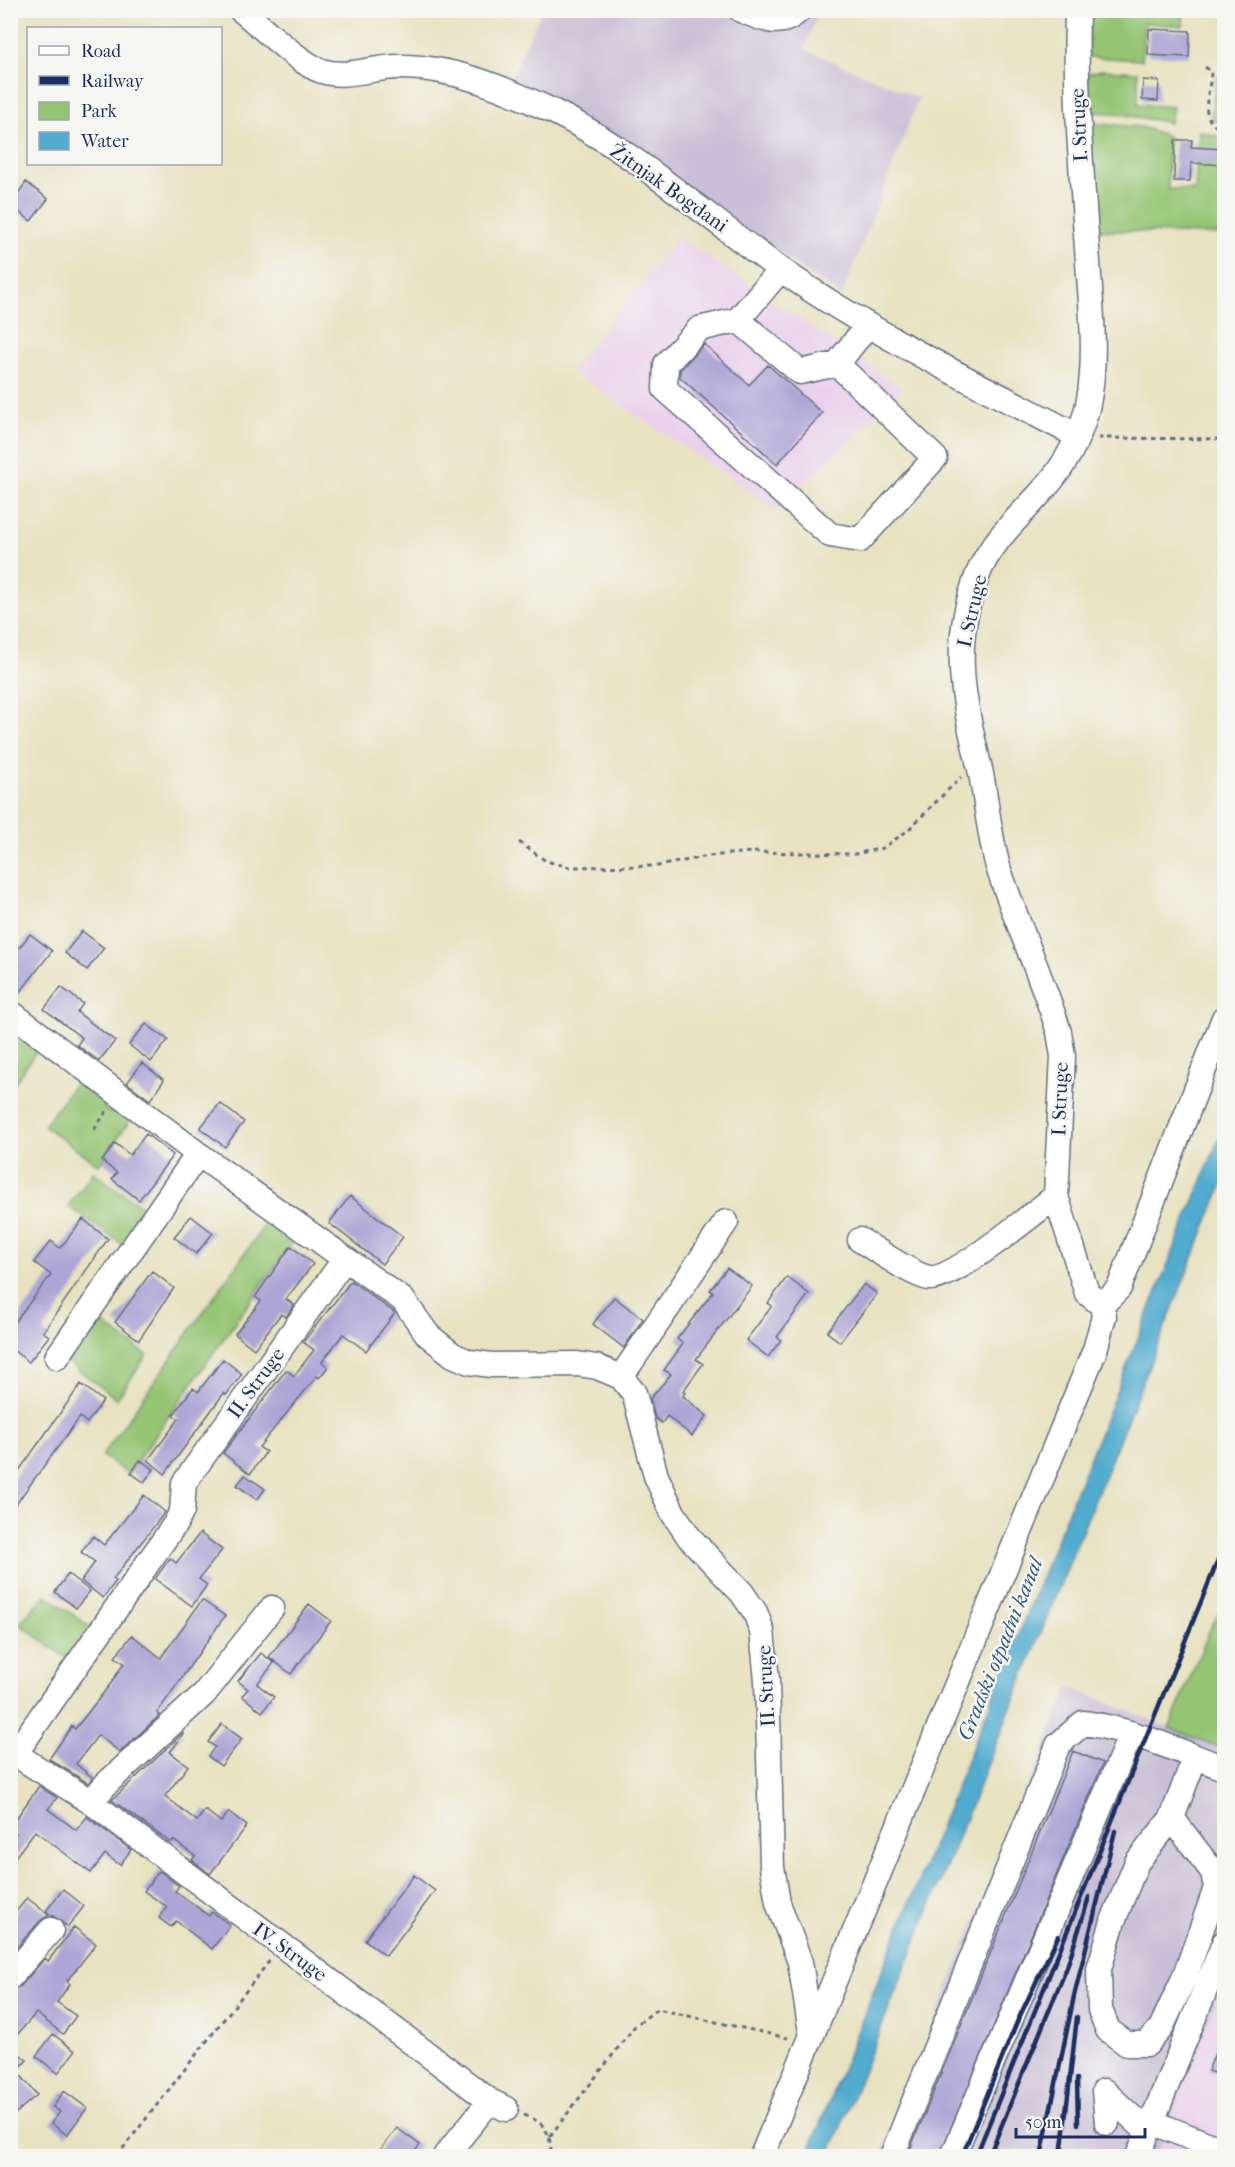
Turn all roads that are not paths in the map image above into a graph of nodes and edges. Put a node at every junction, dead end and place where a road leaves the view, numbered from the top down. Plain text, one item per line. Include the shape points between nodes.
1 (241, 10) edge
2 (741, 10) edge
3 (799, 10) edge
4 (1077, 10) edge
5 (781, 269) junction
6 (738, 320) junction
7 (868, 325) junction
8 (837, 364) junction
9 (1078, 436) junction
10 (10, 1012) edge
11 (1224, 1018) edge
12 (198, 1154) junction
13 (1056, 1196) junction
14 (726, 1222) dead end
15 (860, 1240) dead end
16 (344, 1260) junction
17 (1102, 1305) junction
18 (57, 1357) dead end
19 (621, 1377) junction
20 (182, 1510) joint
21 (273, 1608) dead end
22 (1131, 1734) junction
23 (13, 1752) edge
24 (1195, 1757) junction
25 (1224, 1768) edge
26 (91, 1802) junction
27 (1172, 1818) junction
28 (51, 1930) dead end
29 (1224, 1943) edge
30 (844, 1953) junction
31 (800, 1962) junction
32 (10, 1977) edge
33 (809, 2037) junction
34 (1152, 2122) junction
35 (1107, 2123) dead end
36 (1224, 2151) edge
37 (445, 2157) edge
38 (762, 2157) edge
39 (892, 2157) edge
40 (953, 2157) edge
41 (1138, 2157) edge

1 - 5 street, Žitnjak Bogdani via 321,71 338,74 400,67 447,73 493,85 548,108 684,196
2 - 3 street via 772,23 794,16
4 - 9 street, I. Struge via 1076,61 1092,369
5 - 6 street
5 - 7 street, Žitnjak Bogdani
6 - 8 street via 800,372
6 - 8 street via 699,328 666,364 664,389 830,535 860,540 935,458
7 - 8 street
7 - 9 street, Žitnjak Bogdani via 986,392
9 - 13 street, I. Struge via 1053,478 988,553 964,626 960,669 999,867 1059,1032 1063,1056
10 - 12 street
11 - 17 street via 1119,1288
12 - 16 street
12 - 18 street
13 - 15 street via 982,1252 938,1277 918,1274
13 - 17 street, I. Struge via 1087,1293
14 - 19 street
16 - 19 street via 403,1300 428,1335 442,1348 469,1362 513,1366 577,1364
16 - 20 street, II. Struge via 184,1483
17 - 30 street via 1104,1316 1095,1350
19 - 31 street, II. Struge via 634,1393 656,1476 673,1513 689,1538 742,1593 762,1631 772,1867 778,1903
20 - 23 street, IV. Struge
21 - 26 street via 204,1694
22 - 24 street
22 - 39 street via 1083,1723 1058,1745
22 - 40 street
23 - 26 street, IV. Struge
24 - 25 street
24 - 27 street
26 - 37 street, IV. Struge via 498,2105
27 - 27 street via 1137,1862 1099,1969 1100,2010 1108,2030 1127,2044 1147,2044 1161,2028 1185,1976 1216,1888 1213,1872
28 - 32 street
29 - 34 street
30 - 31 street via 827,1960
30 - 33 street
31 - 33 street, II. Struge
33 - 38 street
34 - 35 street via 1139,2124 1104,2091
34 - 36 street
34 - 41 street

